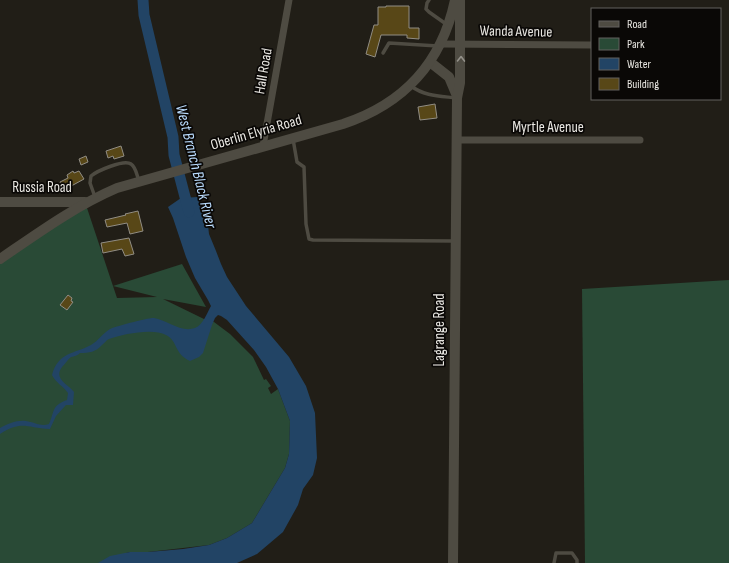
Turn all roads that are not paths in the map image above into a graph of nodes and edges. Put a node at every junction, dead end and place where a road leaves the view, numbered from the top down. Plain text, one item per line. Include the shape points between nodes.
1 (289, 0) edge
2 (429, 0) edge
3 (455, 0) edge
4 (460, 0) edge
5 (448, 26) junction
6 (461, 44) junction
7 (440, 45) junction
8 (591, 45) edge
9 (383, 53) dead end
10 (430, 62) junction
11 (410, 86) junction
12 (457, 98) junction
13 (293, 138) junction
14 (457, 140) junction
15 (640, 140) dead end
16 (263, 146) junction
17 (139, 180) junction
18 (95, 197) junction
19 (0, 202) edge
20 (85, 202) junction
21 (455, 241) junction
22 (0, 259) edge
23 (452, 563) edge
24 (554, 563) edge
25 (577, 563) edge

1 - 16 street, Hall Road
2 - 5 lane via 426,9
3 - 5 main road, Oberlin Elyria Road
4 - 6 main road, Lagrange Road
5 - 7 main road, Oberlin Elyria Road
6 - 7 street, Wanda Avenue
6 - 8 street, Wanda Avenue
12 -> 6 main road, Lagrange Road
7 - 9 lane via 390,43
7 - 10 main road, Oberlin Elyria Road
10 - 11 main road, Oberlin Elyria Road
10 - 12 main road, Lagrange Road via 449,77
11 - 12 lane via 425,94
11 - 13 main road, Oberlin Elyria Road via 369,114
12 - 14 main road, Lagrange Road
13 - 16 main road, Oberlin Elyria Road
13 - 21 lane via 297,162 304,167 308,239
14 - 15 street, Myrtle Avenue
14 - 21 main road, Lagrange Road
16 - 17 main road, Oberlin Elyria Road
17 - 18 main road, Oberlin Elyria Road
17 - 18 lane via 130,163 96,171 91,176 90,184
18 - 20 main road, Oberlin Elyria Road
19 - 20 main road, Russia Road
20 - 22 main road, Oberlin Elyria Road
21 - 23 main road, Lagrange Road
24 - 25 lane via 556,553 564,552 572,553

